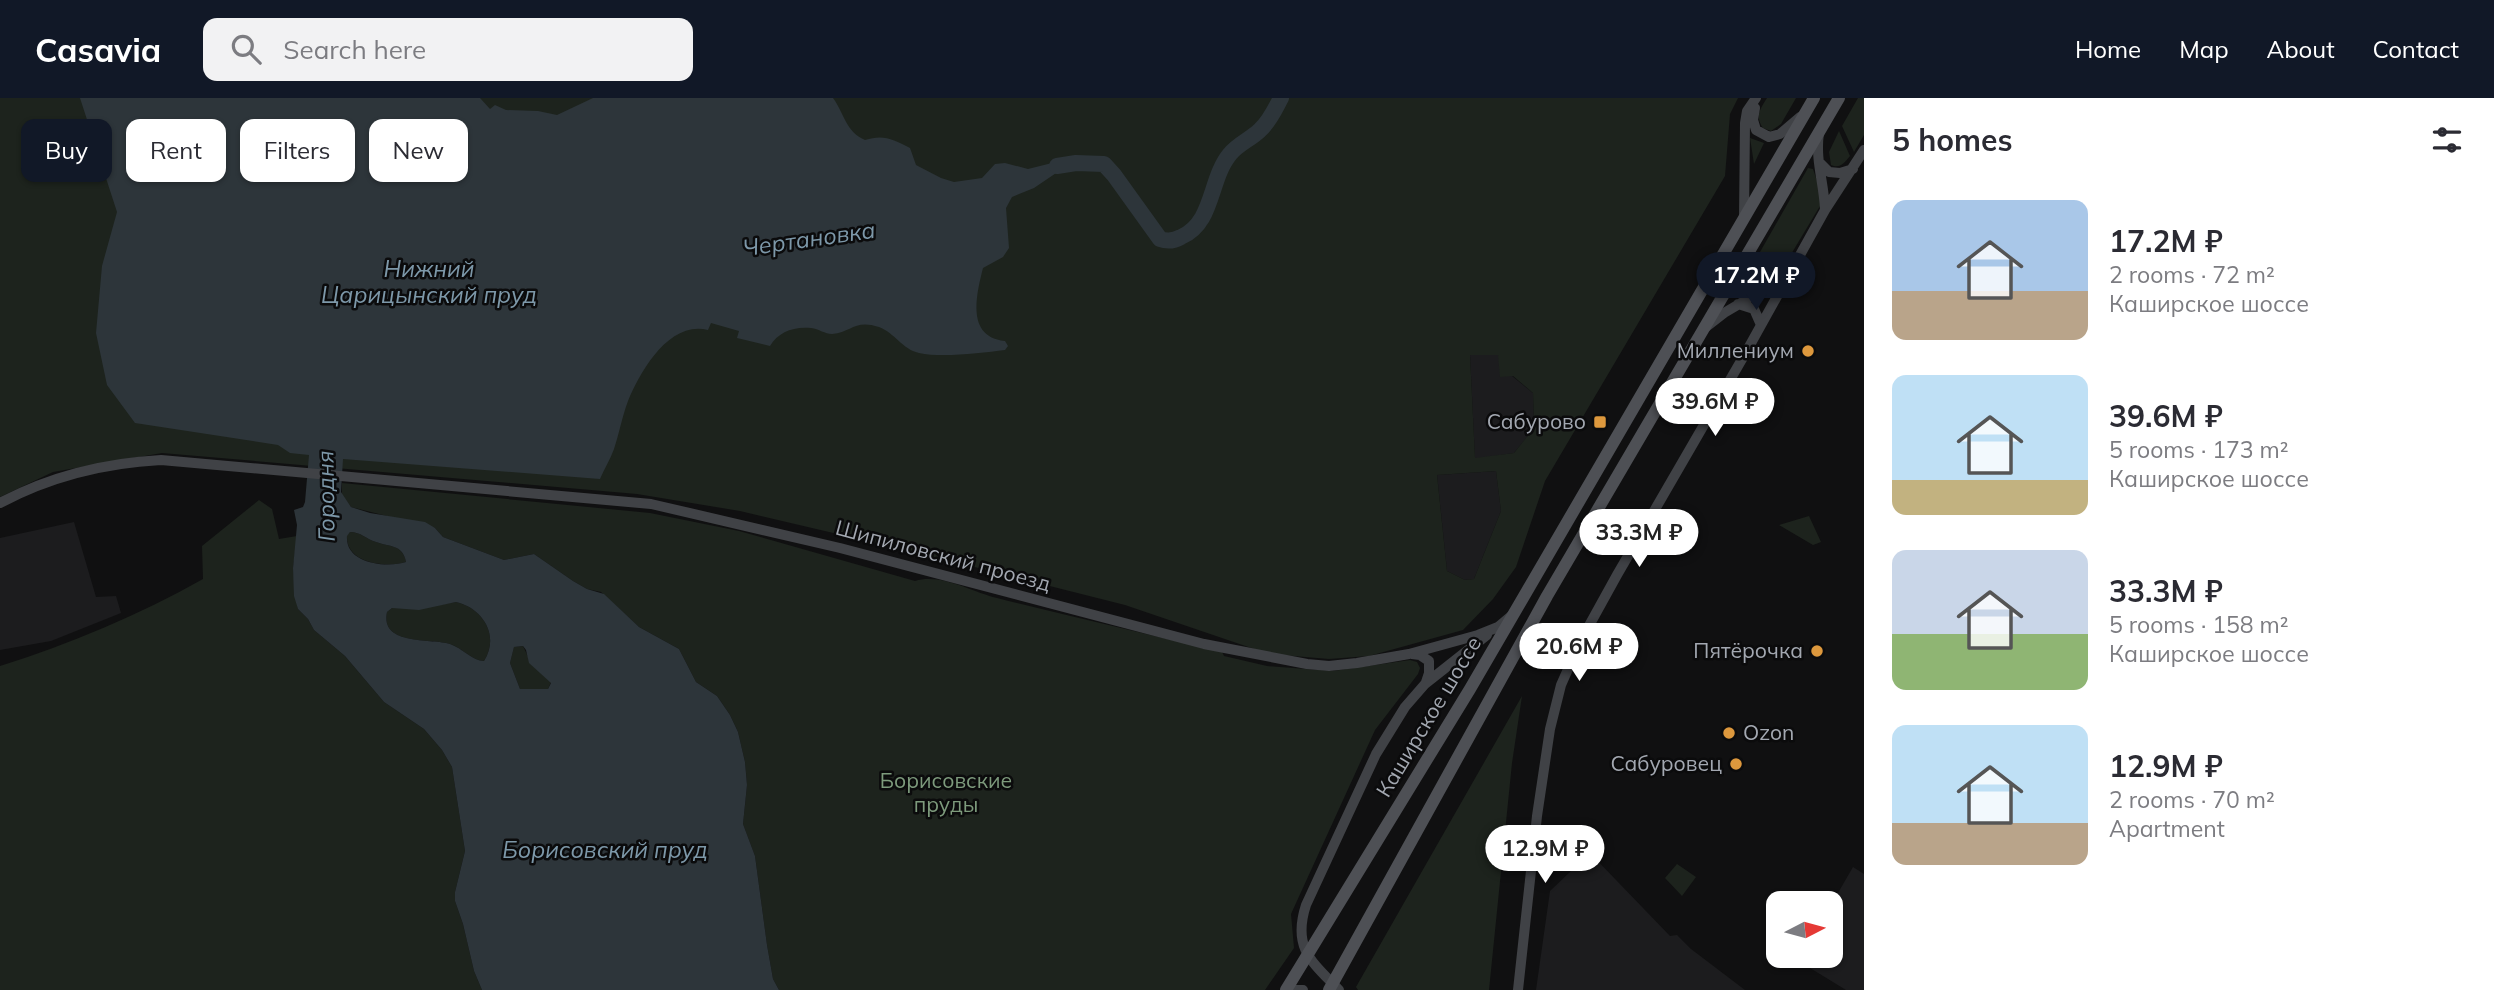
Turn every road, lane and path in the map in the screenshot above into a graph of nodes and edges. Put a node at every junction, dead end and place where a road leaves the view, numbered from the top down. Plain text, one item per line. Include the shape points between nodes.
1 (1814, 98) edge
2 (1839, 98) edge
3 (1805, 113) junction
4 (1820, 129) junction
5 (1864, 150) edge
6 (1816, 155) junction
7 (1853, 169) junction
8 (1825, 210) junction
9 (1744, 218) junction
10 (1791, 274) junction
11 (1738, 304) junction
12 (1761, 325) junction
13 (1706, 327) junction
14 (0, 503) edge
15 (1511, 616) junction
16 (1498, 627) junction
17 (1409, 653) junction
18 (1425, 684) junction
19 (1307, 956) junction
20 (1334, 988) edge
21 (1286, 990) edge
22 (1294, 990) edge
23 (1303, 990) edge
24 (1518, 990) edge

1 - 3 main road, Каширское шоссе
2 - 4 main road, Каширское шоссе
3 - 9 main road, Каширское шоссе
3 - 9 main road via 1780,134 1769,137 1756,130 1756,98 1747,111
4 - 6 main road
4 - 13 main road, Каширское шоссе
5 - 7 main road
6 - 7 main road via 1829,172
6 - 8 main road
7 - 8 main road
8 - 10 main road
9 - 15 main road, Каширское шоссе
10 - 11 main road
10 - 12 main road
11 - 12 main road via 1754,309
11 - 13 main road
12 - 24 main road via 1617,575 1561,685 1537,816
13 - 20 main road, Каширское шоссе via 1547,596
14 - 17 main road, Шипиловский проезд via 48,480 110,464 174,460 652,504 1272,659 1329,666
15 - 16 main road, Шипиловский проезд
15 - 19 main road, Каширское шоссе
16 - 17 main road, Шипиловский проезд
16 - 18 main road
17 - 18 main road via 1429,661
18 - 19 main road via 1376,754 1306,905 1300,931
19 - 20 main road
19 - 21 main road, Каширское шоссе
22 - 23 main road

